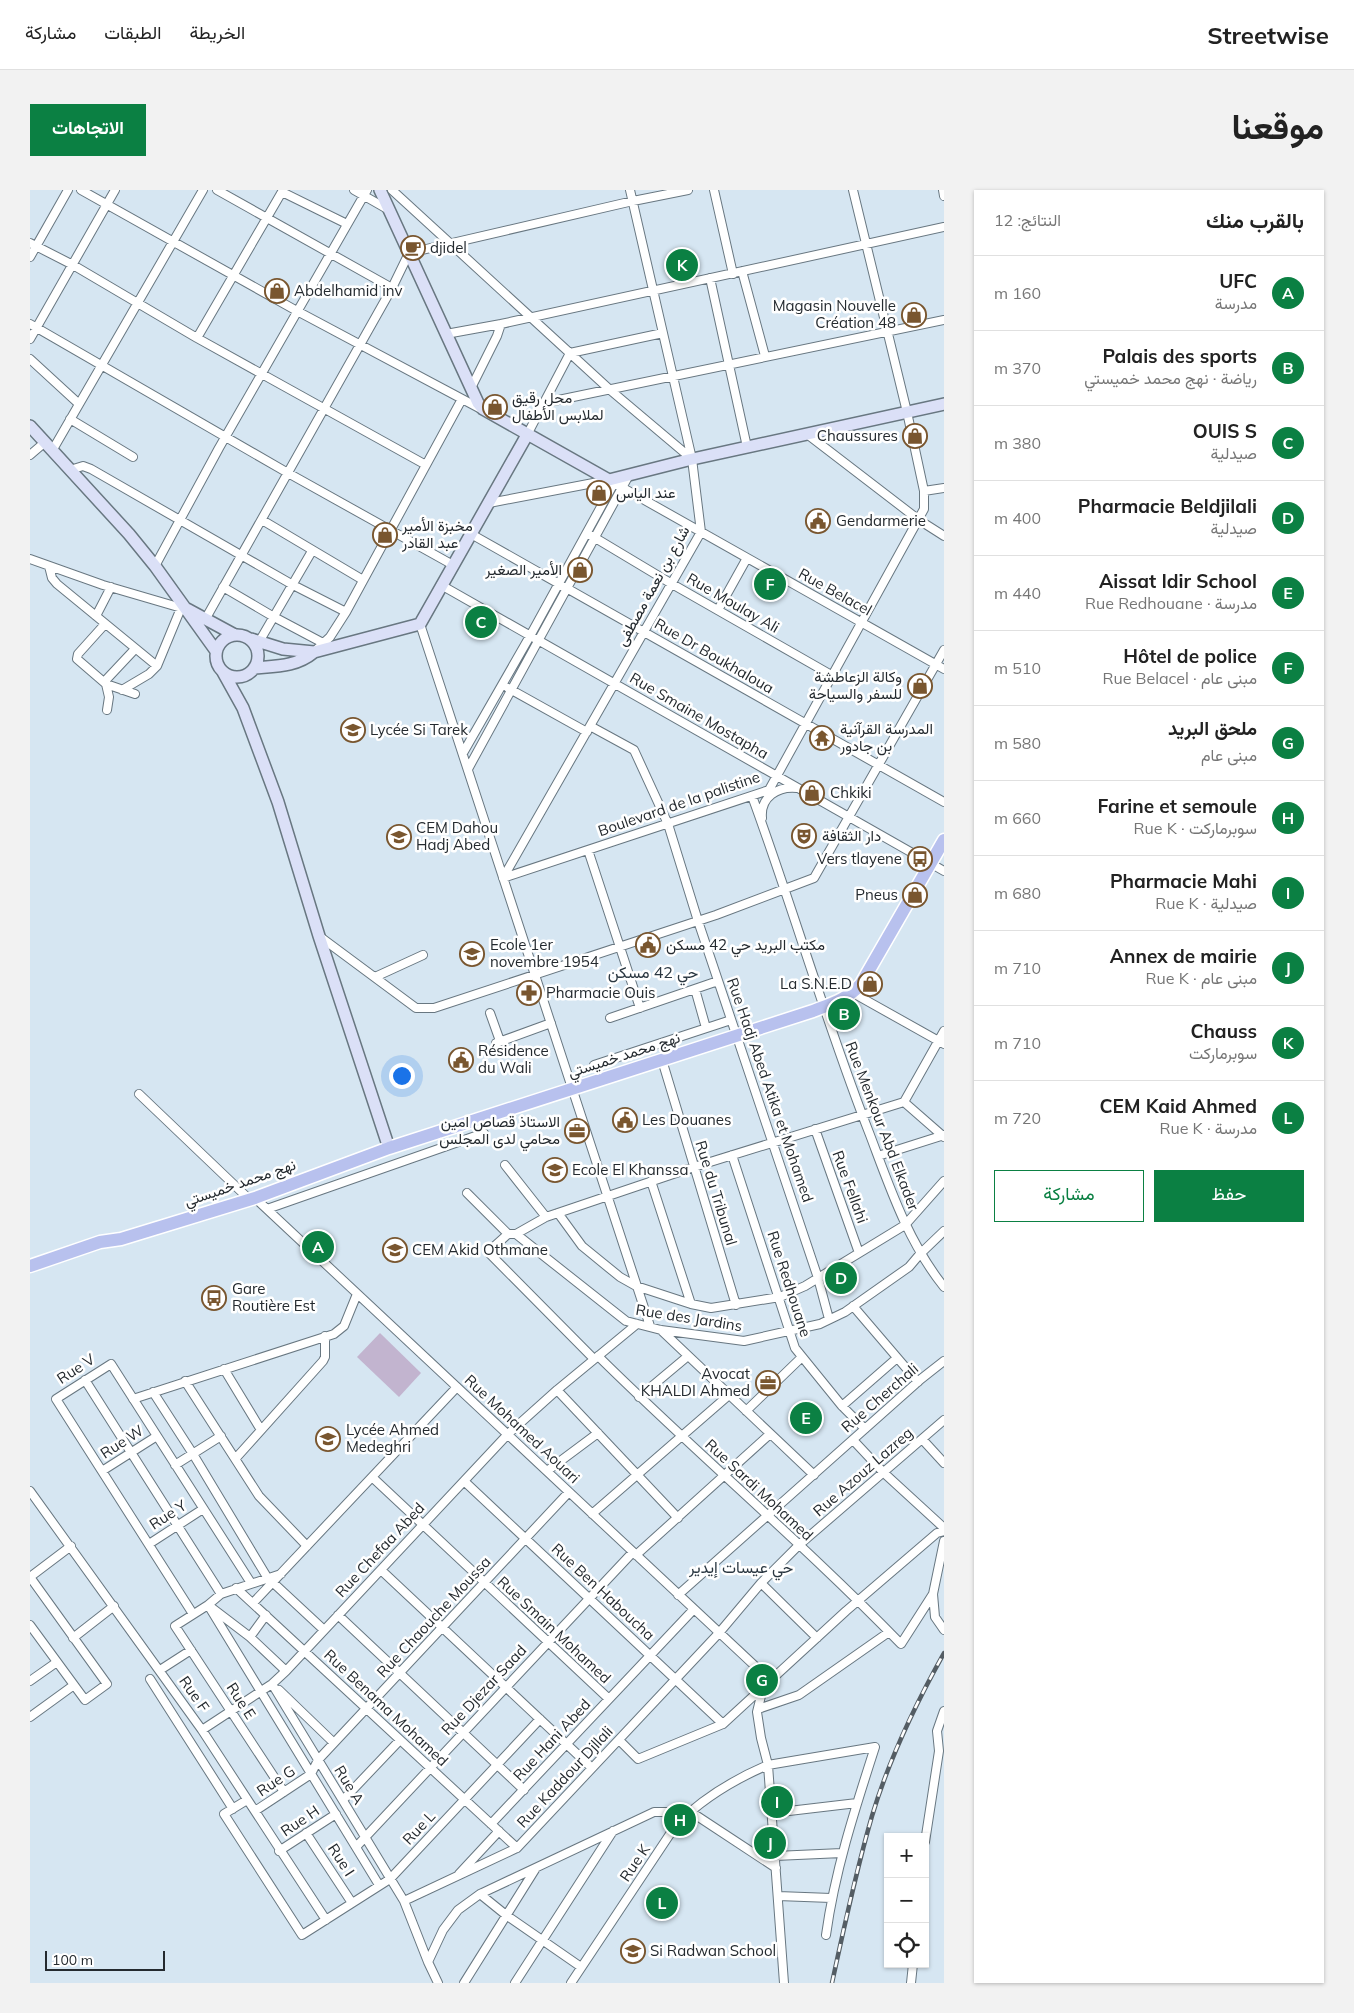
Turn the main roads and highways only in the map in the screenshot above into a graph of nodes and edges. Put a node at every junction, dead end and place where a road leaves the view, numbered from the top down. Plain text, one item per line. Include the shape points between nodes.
1 (944, 840) edge
2 (122, 1239) junction
3 (30, 1266) edge
4 (30, 1275) edge

1 - 2 main road, نهج محمد خميستي via 853,993 823,1007 389,1148 252,1198
2 - 3 main road via 100,1242
2 - 4 main road via 101,1250

